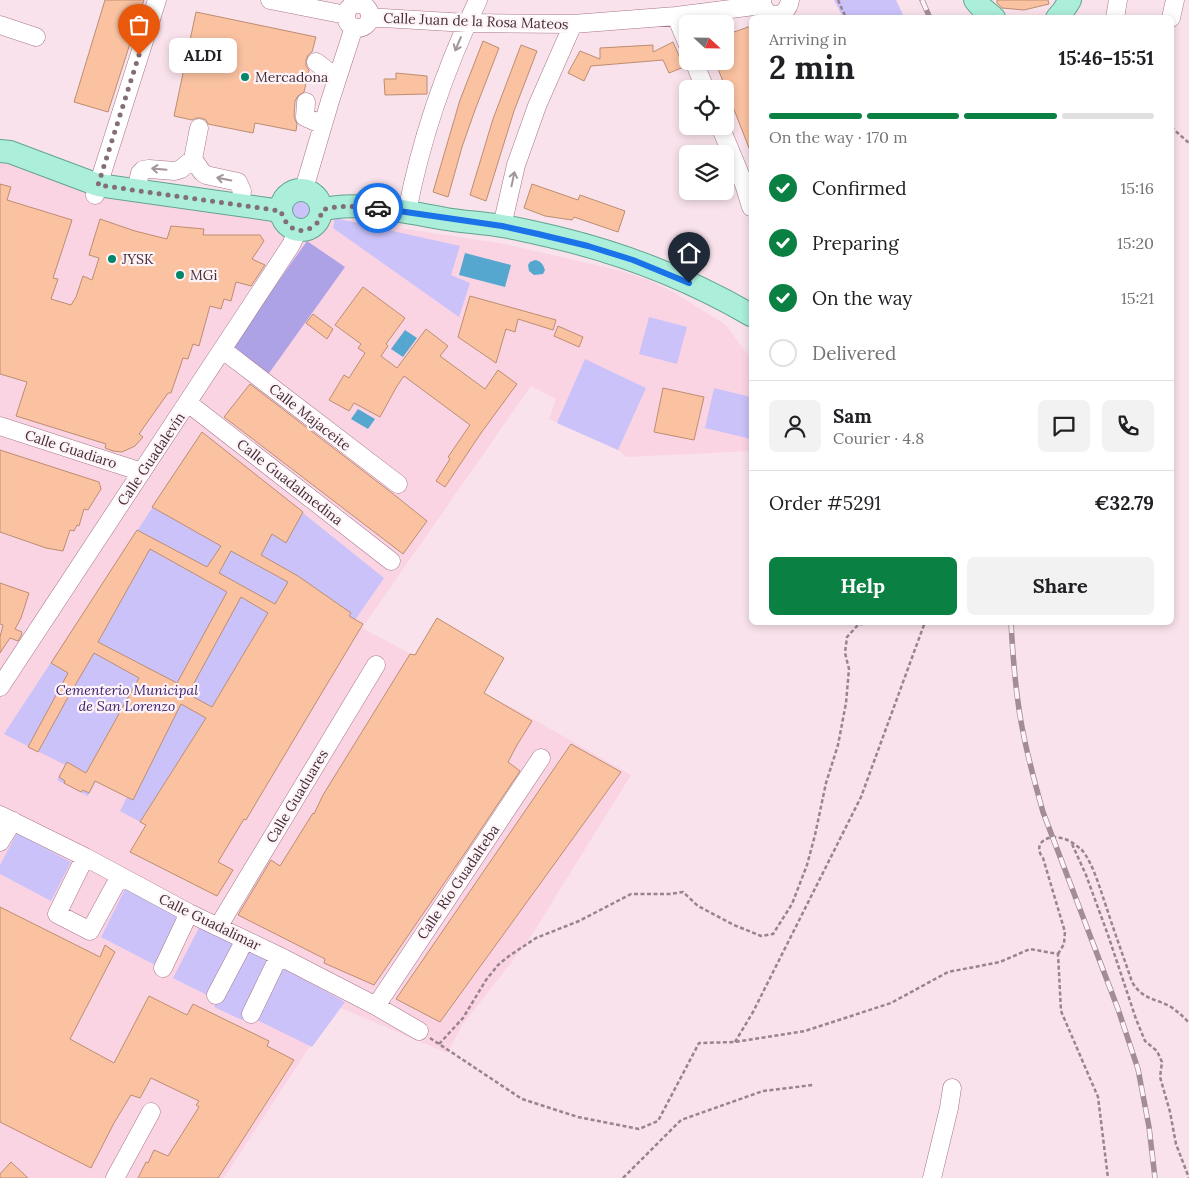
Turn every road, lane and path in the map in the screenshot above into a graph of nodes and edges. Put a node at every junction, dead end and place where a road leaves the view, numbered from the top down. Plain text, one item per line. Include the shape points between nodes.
1 (157, 0) edge
2 (270, 0) edge
3 (478, 0) edge
4 (838, 0) edge
5 (975, 0) edge
6 (1070, 0) edge
7 (1118, 0) edge
8 (1175, 0) edge
9 (762, 3) edge
10 (366, 8) edge
11 (785, 10) edge
12 (845, 15) edge
13 (990, 15) edge
14 (1060, 15) edge
15 (1116, 15) edge
16 (1172, 15) edge
17 (676, 16) junction
18 (350, 21) junction
19 (467, 23) junction
20 (679, 23) edge
21 (573, 24) junction
22 (0, 25) edge
23 (36, 37) dead end
24 (316, 62) dead end
25 (337, 78) junction
26 (306, 102) dead end
27 (323, 125) junction
28 (199, 128) dead end
29 (1174, 130) edge
30 (724, 135) edge
31 (1189, 143) edge
32 (3, 148) edge
33 (193, 159) junction
34 (304, 189) junction
35 (96, 190) junction
36 (136, 190) junction
37 (749, 200) edge
38 (240, 205) junction
39 (322, 210) junction
40 (281, 211) junction
41 (407, 212) junction
42 (502, 226) junction
43 (298, 230) junction
44 (749, 314) edge
45 (223, 350) junction
46 (188, 403) junction
47 (0, 426) edge
48 (142, 472) junction
49 (398, 484) dead end
50 (391, 561) dead end
51 (860, 625) edge
52 (924, 625) edge
53 (376, 665) dead end
54 (0, 687) edge
55 (541, 758) dead end
56 (6, 818) edge
57 (0, 842) edge
58 (1072, 843) junction
59 (85, 858) junction
60 (120, 876) junction
61 (189, 913) junction
62 (218, 926) junction
63 (245, 940) junction
64 (1058, 954) junction
65 (278, 956) junction
66 (162, 968) dead end
67 (216, 995) dead end
68 (376, 1006) junction
69 (251, 1014) dead end
70 (1189, 1024) edge
71 (420, 1032) joint
72 (734, 1042) junction
73 (439, 1044) junction
74 (814, 1085) dead end
75 (952, 1088) dead end
76 (151, 1112) dead end
77 (115, 1178) edge
78 (623, 1178) edge
79 (932, 1178) edge
80 (1108, 1178) edge
81 (1189, 1178) edge

1 - 35 street
2 - 18 street
3 - 19 street
4 - 12 path
5 - 13 main road
6 - 14 main road
7 - 15 street
8 - 16 street
9 - 11 street via 766,12 771,14
9 - 17 street, Calle Juan de la Rosa Mateos
10 - 18 street via 359,4 350,7
10 - 19 street, Calle Juan de la Rosa Mateos via 383,18
17 - 20 street
17 - 21 street, Calle Juan de la Rosa Mateos
18 - 25 street
19 - 21 street, Calle Juan de la Rosa Mateos
19 -> 41 street via 431,115
42 -> 21 street via 516,165 537,106
22 - 23 street
24 - 25 street
25 - 27 street
26 - 27 street via 305,117
27 - 34 street
28 - 33 street
29 - 31 path
30 - 37 street
32 - 35 main road
33 -> 36 street via 175,171 143,170
38 -> 33 street via 242,191 238,182 206,175
34 - 39 main road via 318,198
34 - 40 main road via 290,193 282,202
35 - 36 main road
36 - 38 main road
38 - 40 main road
39 - 41 main road via 346,206
39 - 43 main road via 318,222 311,228
40 - 43 main road via 285,222
41 - 42 main road
42 - 44 main road via 633,260 701,288
43 - 45 street, Calle Guadalevín
45 - 46 street, Calle Guadalevín
45 - 49 street, Calle Majaceite
46 - 48 street, Calle Guadalevín
46 - 50 street, Calle Guadalmedina
47 - 48 street, Calle Guadiaro
48 - 54 street, Calle Guadalevín
51 - 73 path via 847,637 846,703 807,864 792,904 773,934 760,936 734,925 698,906 683,892 631,894 536,938 509,956 486,980 462,1018
52 - 72 path via 861,797 753,1012
53 - 62 street, Calle Guaduares
55 - 68 street, Calle Río Guadalteba
56 - 57 street
56 - 59 street, Calle Guadalimar
58 - 64 path via 1052,837 1044,840 1039,848 1065,932 1064,944
58 - 70 path via 1088,859 1137,990 1170,1006
58 - 81 path via 1145,1042 1157,1051 1162,1062 1160,1077 1176,1144
59 - 60 street, Calle Guadalimar
59 - 60 street via 57,914 90,931
60 - 61 street, Calle Guadalimar
61 - 62 street, Calle Guadalimar
61 - 66 street
62 - 63 street, Calle Guadalimar
63 - 65 street, Calle Guadalimar
63 - 67 street
64 - 72 path via 1030,950 1000,962 948,972 891,1002 805,1031
64 - 80 path via 1061,1011 1098,1097
65 - 68 street, Calle Guadalimar
65 - 69 street
68 - 71 street, Calle Guadalimar
71 - 73 path
72 - 73 path via 699,1043 658,1121 639,1129 578,1116 522,1099
74 - 78 path via 763,1091 681,1120
75 - 79 street
76 - 77 street

